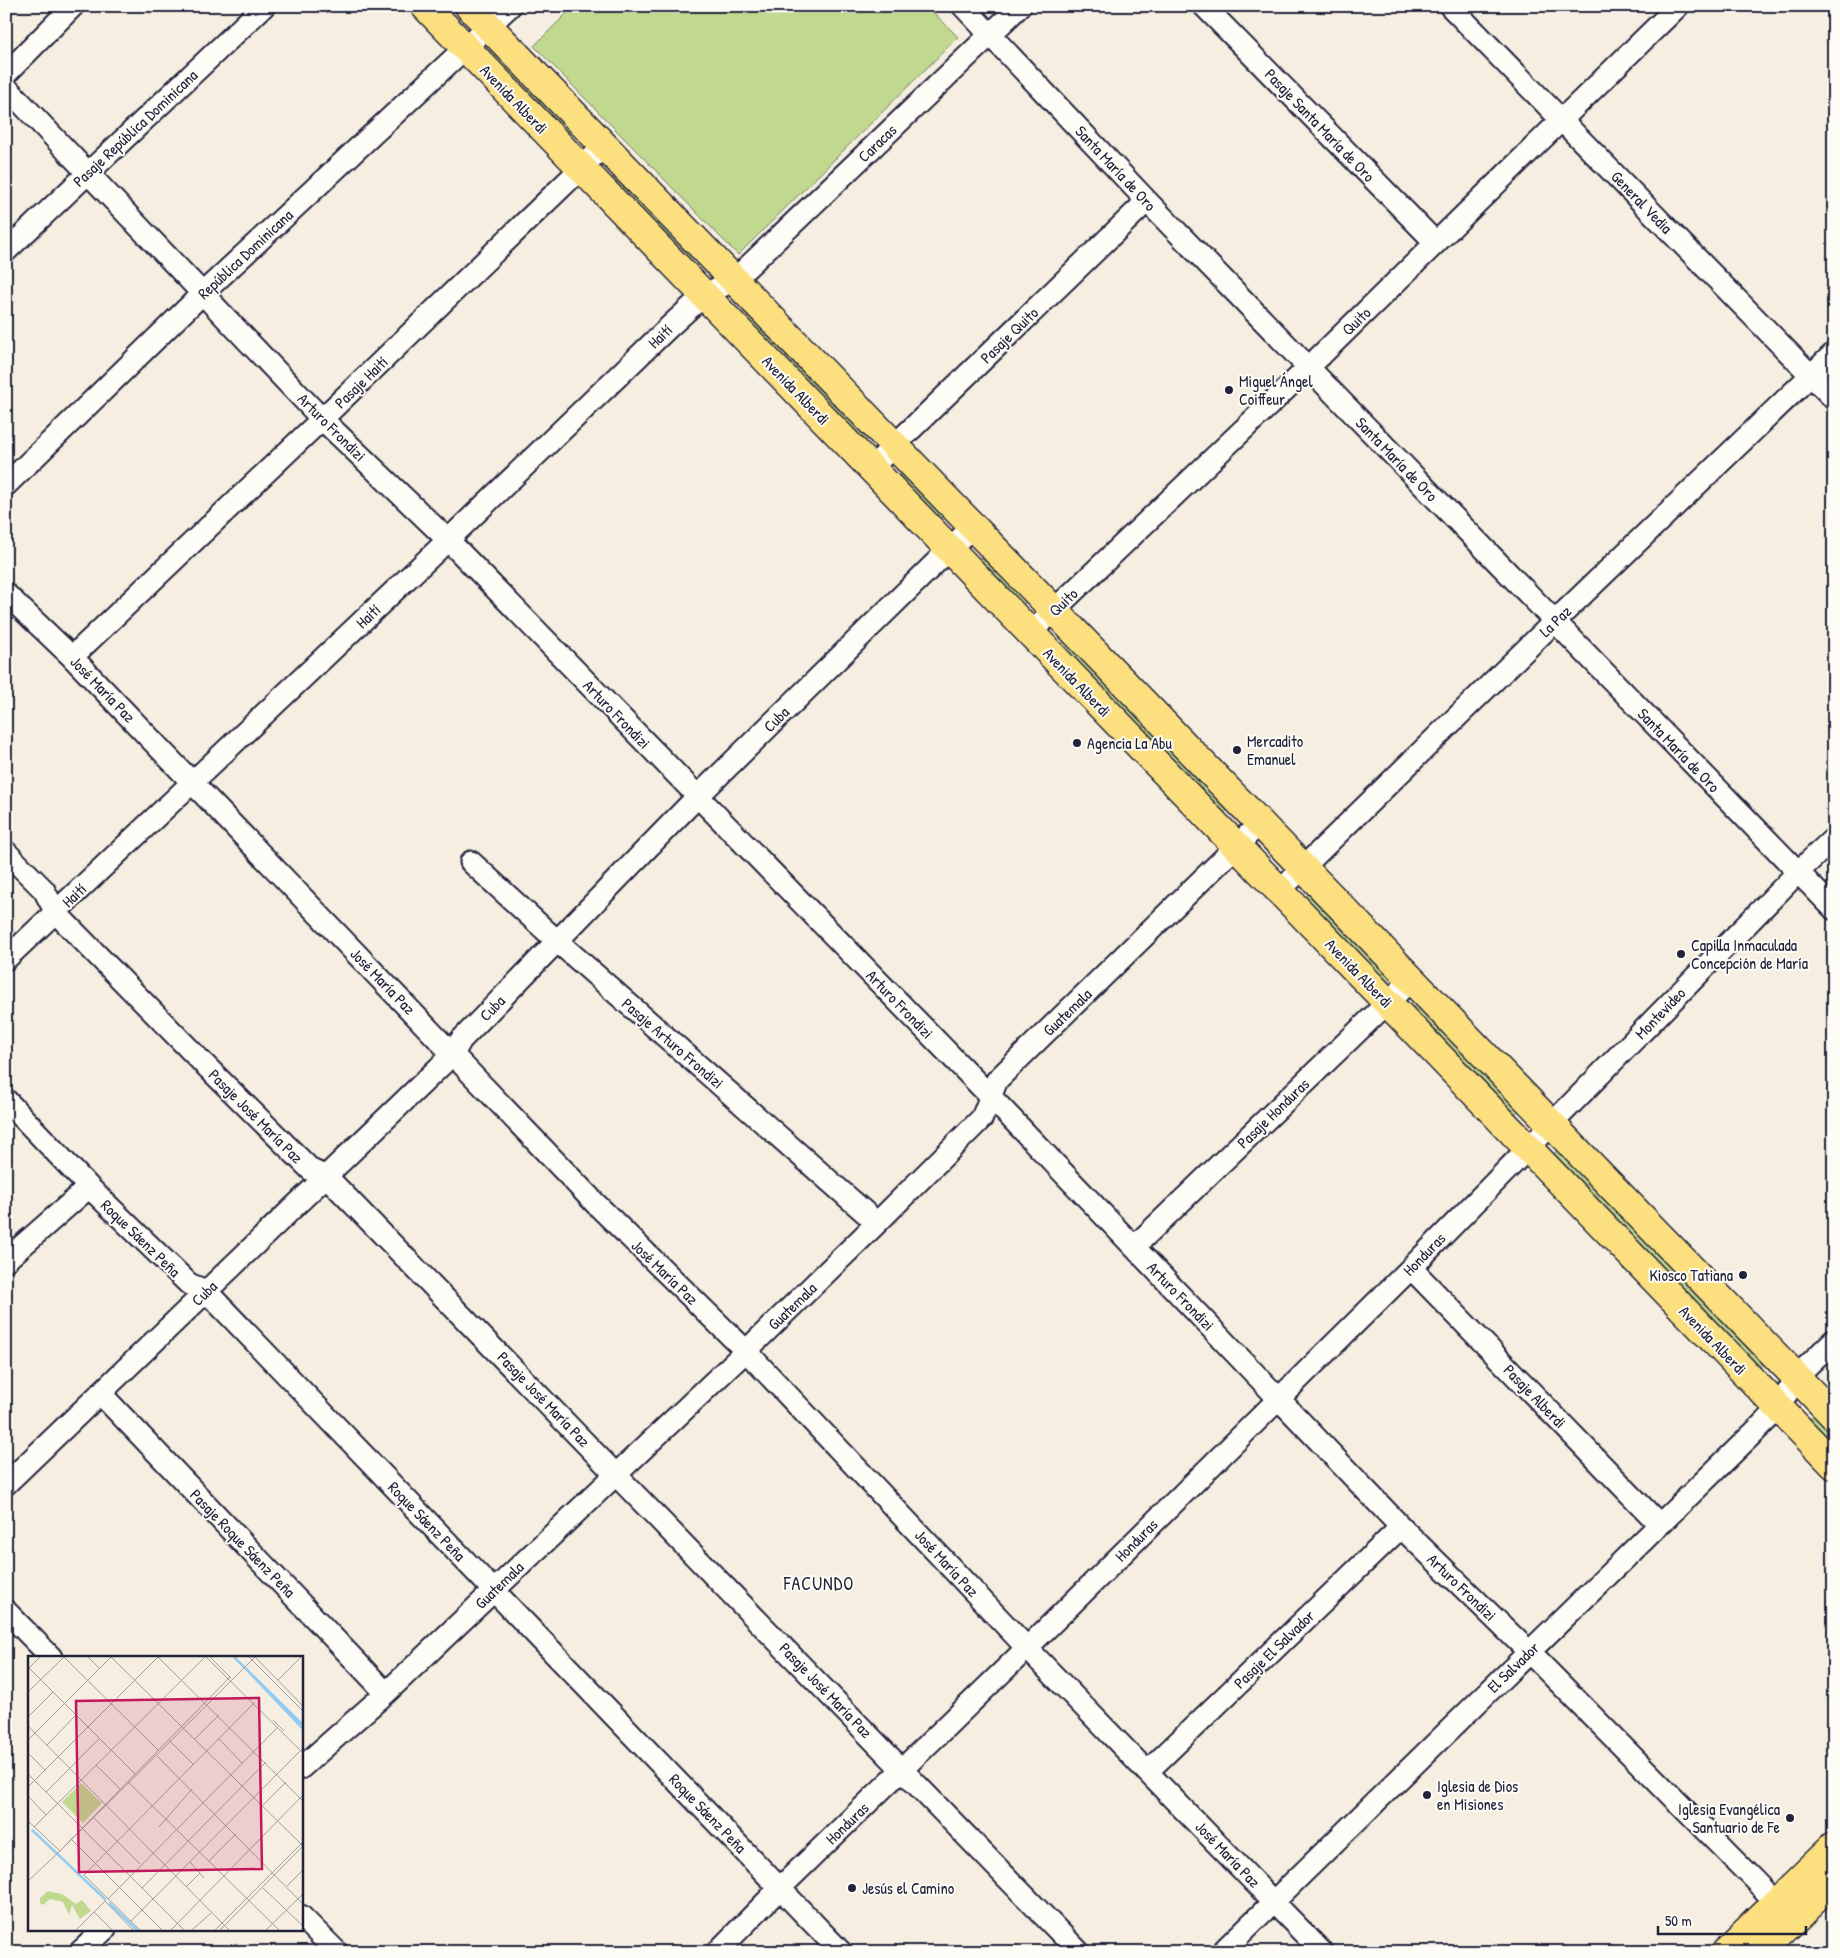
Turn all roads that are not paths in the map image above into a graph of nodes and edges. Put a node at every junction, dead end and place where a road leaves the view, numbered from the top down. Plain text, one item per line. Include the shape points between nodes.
1 (72, 6) edge
2 (264, 6) edge
3 (425, 6) edge
4 (469, 6) edge
5 (510, 6) edge
6 (962, 6) edge
7 (1020, 6) edge
8 (1204, 6) edge
9 (1450, 6) edge
10 (1678, 6) edge
11 (489, 27) junction
12 (990, 35) junction
13 (466, 48) junction
14 (6, 74) edge
15 (6, 87) edge
16 (1562, 119) junction
17 (604, 146) junction
18 (581, 168) junction
19 (88, 172) junction
20 (1147, 201) junction
21 (1436, 243) junction
22 (6, 251) edge
23 (734, 280) junction
24 (204, 292) junction
25 (704, 295) junction
26 (1834, 353) edge
27 (1309, 367) junction
28 (1811, 376) junction
29 (1834, 399) edge
30 (322, 419) junction
31 (894, 446) junction
32 (871, 468) junction
33 (6, 485) edge
34 (972, 526) junction
35 (448, 540) junction
36 (949, 549) junction
37 (6, 594) edge
38 (1054, 611) junction
39 (1554, 622) junction
40 (1030, 633) junction
41 (72, 657) junction
42 (192, 782) junction
43 (697, 797) junction
44 (1260, 823) junction
45 (1834, 838) edge
46 (1237, 847) junction
47 (6, 852) edge
48 (471, 862) dead end
49 (1302, 868) junction
50 (1798, 872) junction
51 (1279, 891) junction
52 (1834, 909) edge
53 (56, 913) junction
54 (557, 941) junction
55 (6, 960) edge
56 (1411, 980) junction
57 (1387, 1002) junction
58 (453, 1054) junction
59 (991, 1097) junction
60 (6, 1100) edge
61 (1551, 1124) junction
62 (1528, 1148) junction
63 (327, 1177) junction
64 (88, 1187) junction
65 (876, 1223) junction
66 (1134, 1247) junction
67 (6, 1260) edge
68 (1411, 1268) junction
69 (206, 1291) junction
70 (1834, 1340) edge
71 (746, 1351) junction
72 (1796, 1377) junction
73 (100, 1393) junction
74 (1278, 1398) junction
75 (1779, 1408) junction
76 (1834, 1416) edge
77 (1834, 1465) edge
78 (616, 1474) junction
79 (6, 1484) edge
80 (1659, 1524) junction
81 (1401, 1527) junction
82 (493, 1591) junction
83 (6, 1611) edge
84 (1028, 1648) junction
85 (1529, 1652) junction
86 (50, 1656) edge
87 (386, 1693) junction
88 (302, 1767) edge
89 (902, 1769) junction
90 (1148, 1771) junction
91 (1834, 1846) edge
92 (1834, 1882) edge
93 (780, 1888) junction
94 (1273, 1901) junction
95 (1785, 1912) junction
96 (302, 1917) edge
97 (104, 1930) edge
98 (80, 1952) edge
99 (337, 1952) edge
100 (717, 1952) edge
101 (841, 1952) edge
102 (1080, 1952) edge
103 (1222, 1952) edge
104 (1322, 1952) edge
105 (1725, 1952) edge
106 (1762, 1952) edge

1 - 14 street
2 - 19 street, Pasaje República Dominicana
3 - 13 main road, Avenida Alberdi
4 - 11 main road, Avenida Alberdi
5 - 11 street, República Dominicana
6 - 12 street, Santa María de Oro
7 - 12 street, Caracas
8 - 21 street, Pasaje Santa María de Oro
9 - 16 street, General Vedia
10 - 16 street, Quito
11 - 13 street, República Dominicana
11 - 17 main road, Avenida Alberdi
12 - 20 street, Santa María de Oro
12 - 23 street, Caracas
13 - 18 main road, Avenida Alberdi
13 - 24 street, República Dominicana
15 - 19 street, Arturo Frondizi
16 - 21 street, Quito
16 - 28 street, General Vedia
17 - 18 street, Pasaje Haití
17 - 23 main road, Avenida Alberdi
18 - 25 main road, Avenida Alberdi
18 - 30 street, Pasaje Haití
19 - 22 street, Pasaje República Dominicana
19 - 24 street, Arturo Frondizi
20 - 27 street, Santa María de Oro
20 - 31 street, Pasaje Quito
21 - 27 street, Quito
23 - 25 street, Haití
23 - 31 main road, Avenida Alberdi
24 - 30 street, Arturo Frondizi
24 - 33 street, República Dominicana
25 - 32 main road, Avenida Alberdi
25 - 35 street, Haití
26 - 28 street, La Paz
27 - 38 street, Quito
27 - 39 street, Santa María de Oro
28 - 29 street, General Vedia
28 - 39 street, La Paz
30 - 35 street, Arturo Frondizi
30 - 41 street, Pasaje Haití
31 - 32 street, Pasaje Quito
31 - 34 main road, Avenida Alberdi
32 - 36 main road, Avenida Alberdi
34 - 36 street, Cuba
34 - 38 main road, Avenida Alberdi
35 - 42 street, Haití
35 - 43 street, Arturo Frondizi
36 - 40 main road, Avenida Alberdi
36 - 43 street, Cuba
37 - 41 street, José María Paz
38 - 40 street, Quito
38 - 44 main road, Avenida Alberdi
39 - 49 street, La Paz
39 - 50 street, Santa María de Oro
40 - 46 main road, Avenida Alberdi
41 - 42 street, José María Paz
42 - 53 street, Haití
42 - 58 street, José María Paz
43 - 54 street, Cuba
43 - 59 street, Arturo Frondizi
44 - 46 street, Guatemala
44 - 49 main road, Avenida Alberdi
45 - 50 street, Montevideo
46 - 51 main road, Avenida Alberdi
46 - 59 street, Guatemala via 998,1080
47 - 53 street, Pasaje José María Paz via 44,890
48 - 54 street, Pasaje Arturo Frondizi
49 - 51 street, La Paz
49 - 56 main road, Avenida Alberdi
50 - 52 street, Santa María de Oro
50 - 61 street, Montevideo
51 - 57 main road, Avenida Alberdi
53 - 55 street, Haití
53 - 63 street, Pasaje José María Paz via 311,1170
54 - 58 street, Cuba via 461,1040
54 - 65 street, Pasaje Arturo Frondizi
56 - 57 street, Pasaje Honduras
56 - 61 main road, Avenida Alberdi
57 - 62 main road, Avenida Alberdi
57 - 66 street, Pasaje Honduras
58 - 63 street, Cuba
58 - 71 street, José María Paz via 595,1203
59 - 65 street, Guatemala via 982,1118
59 - 66 street, Arturo Frondizi
60 - 64 street, Roque Sáenz Peña
61 - 62 street, Honduras
61 - 72 main road, Avenida Alberdi
62 - 68 street, Honduras
62 - 75 main road, Avenida Alberdi
63 - 69 street, Cuba
63 - 78 street, Pasaje José María Paz
64 - 67 street
64 - 69 street, Roque Sáenz Peña via 188,1284
65 - 71 street, Guatemala
66 - 74 street, Arturo Frondizi
68 - 74 street, Honduras
68 - 80 street, Pasaje Alberdi
69 - 73 street, Cuba
69 - 82 street, Roque Sáenz Peña
70 - 72 street, El Salvador
71 - 78 street, Guatemala
71 - 84 street, José María Paz
72 - 75 street, El Salvador
72 - 76 main road, Avenida Alberdi
73 - 79 street, Cuba
73 - 87 street, Pasaje Roque Sáenz Peña
74 - 81 street, Arturo Frondizi
74 - 84 street, Honduras
75 - 77 main road, Avenida Alberdi
75 - 80 street, El Salvador
78 - 82 street, Guatemala
78 - 89 street, Pasaje José María Paz
80 - 85 street, El Salvador
81 - 85 street, Arturo Frondizi
81 - 90 street, Pasaje El Salvador
82 - 87 street, Guatemala
82 - 93 street, Roque Sáenz Peña
83 - 86 street
84 - 89 street, Honduras
84 - 90 street, José María Paz
85 - 94 street, El Salvador
85 - 95 street, Arturo Frondizi
87 - 88 street, Guatemala
89 - 93 street, Honduras
89 - 102 street, Pasaje José María Paz
90 - 94 street, José María Paz
91 - 95 main road
92 - 95 main road
93 - 100 street, Honduras
93 - 101 street, Roque Sáenz Peña
94 - 103 street, El Salvador
94 - 104 street, José María Paz
95 - 105 main road
95 - 106 main road
96 - 99 street
97 - 98 street

